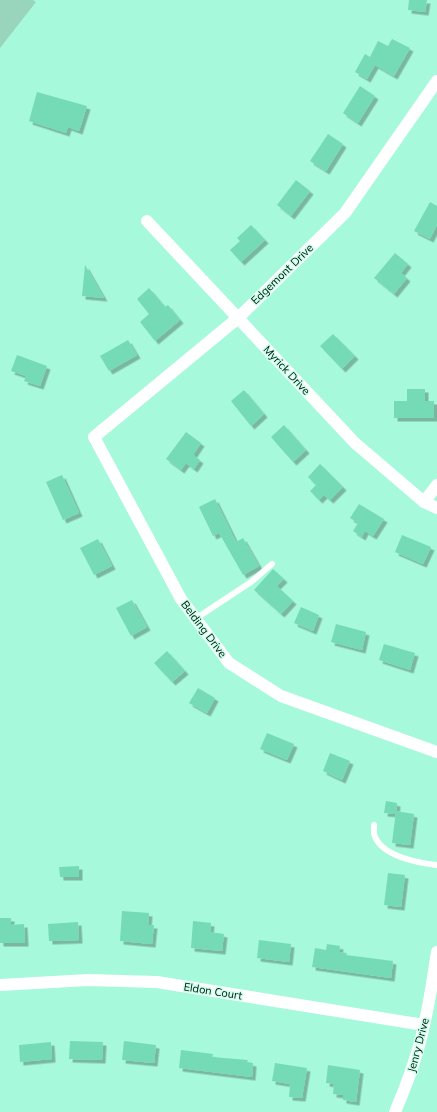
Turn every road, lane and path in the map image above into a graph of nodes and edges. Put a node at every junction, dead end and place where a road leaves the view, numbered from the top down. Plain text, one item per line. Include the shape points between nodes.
1 (437, 81) edge
2 (147, 221) dead end
3 (238, 318) junction
4 (94, 437) joint
5 (437, 485) edge
6 (424, 502) junction
7 (437, 508) edge
8 (272, 564) dead end
9 (196, 619) junction
10 (437, 752) edge
11 (374, 825) dead end
12 (437, 865) edge
13 (437, 952) edge
14 (0, 985) edge
15 (424, 1025) junction
16 (395, 1112) edge

1 - 3 street, Edgemont Drive via 345,214
2 - 3 street, Myrick Drive
3 - 4 street, Edgemont Drive
3 - 6 street, Myrick Drive via 355,443
4 - 9 street, Belding Drive via 181,600
5 - 6 street
6 - 7 street, Myrick Drive
8 - 9 lane via 251,582
9 - 10 street, Belding Drive via 229,663 281,696
11 - 12 lane via 374,835 382,846 398,857
13 - 15 street, Jenry Drive
14 - 15 street, Eldon Court via 88,980 157,982
15 - 16 street, Jenry Drive via 414,1062

